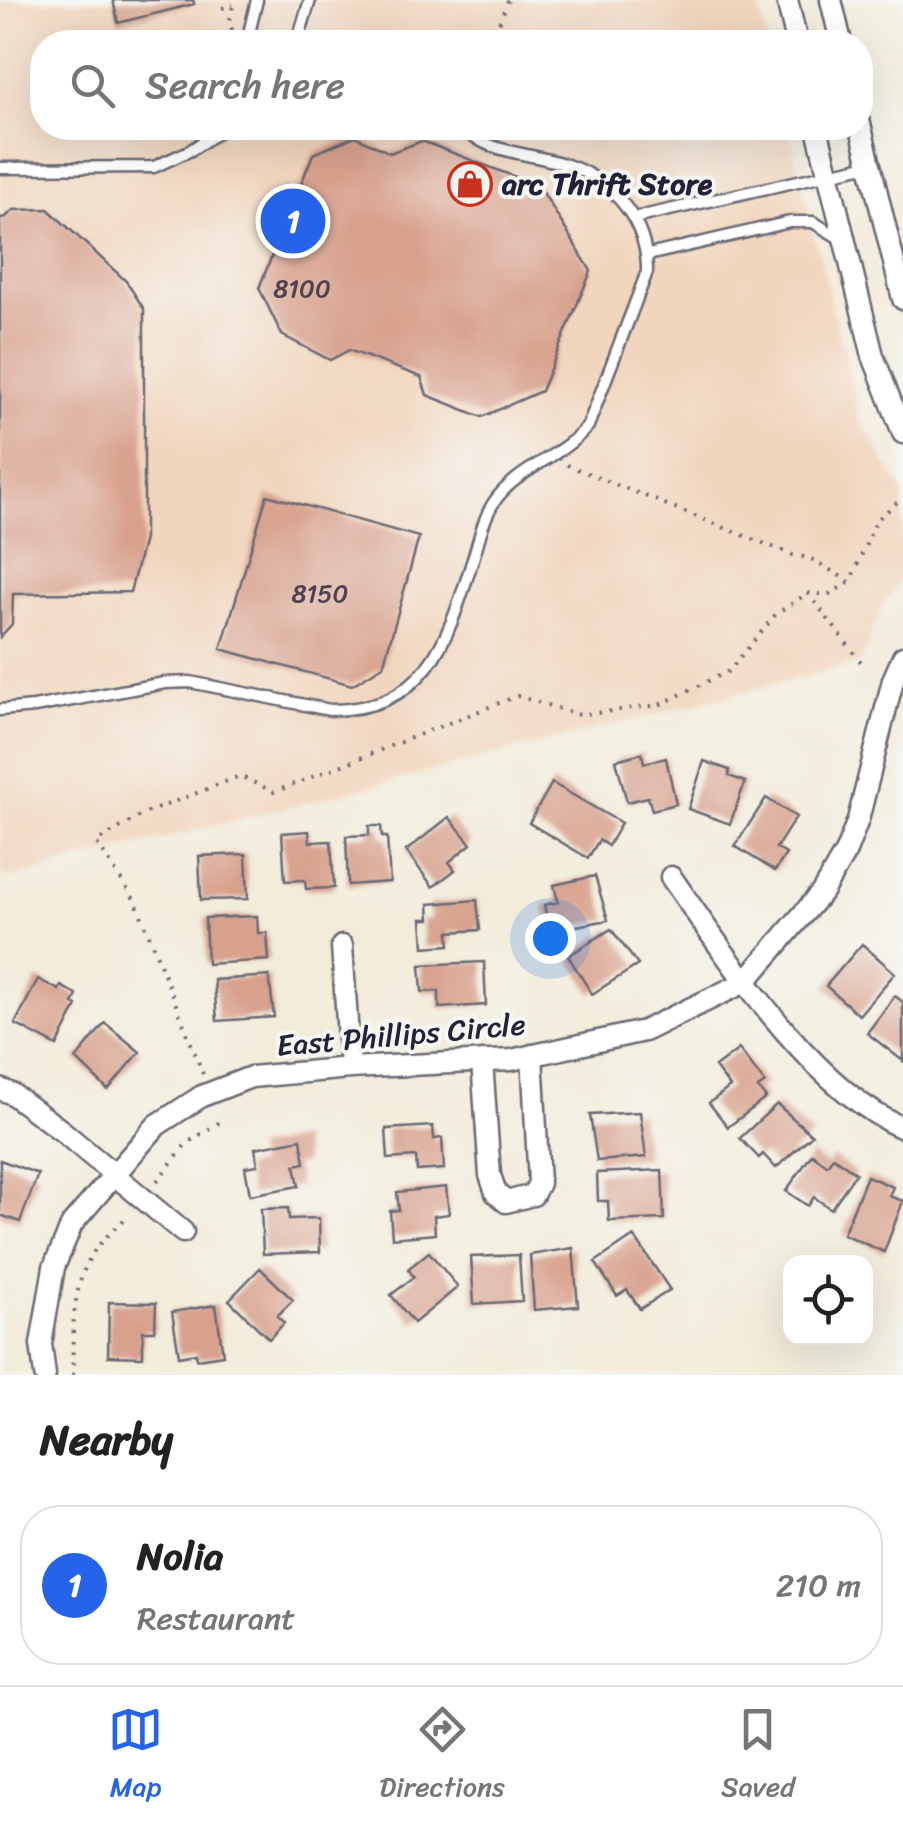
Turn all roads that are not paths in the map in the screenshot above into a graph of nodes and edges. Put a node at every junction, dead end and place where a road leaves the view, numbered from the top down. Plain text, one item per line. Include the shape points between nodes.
1 (257, 0) edge
2 (310, 0) edge
3 (787, 0) edge
4 (831, 0) edge
5 (250, 30) edge
6 (301, 30) edge
7 (794, 30) edge
8 (838, 30) edge
9 (205, 140) edge
10 (480, 140) edge
11 (820, 140) edge
12 (864, 140) edge
13 (870, 165) junction
14 (0, 168) edge
15 (827, 172) junction
16 (634, 218) junction
17 (844, 240) junction
18 (648, 256) junction
19 (903, 299) edge
20 (903, 433) edge
21 (903, 657) edge
22 (0, 710) edge
23 (671, 877) dead end
24 (342, 946) dead end
25 (745, 982) junction
26 (532, 1055) junction
27 (482, 1061) junction
28 (350, 1068) junction
29 (0, 1089) edge
30 (903, 1128) edge
31 (113, 1173) junction
32 (182, 1232) dead end
33 (44, 1375) edge

1 - 5 lane
2 - 6 lane
3 - 7 street
4 - 8 street
9 - 14 lane via 154,167
10 - 16 lane via 590,174
11 - 15 street
12 - 13 street
13 - 15 lane
13 - 19 street
15 - 16 lane
15 - 17 street
16 - 18 lane
17 - 18 lane via 813,222 790,222
17 - 20 street via 872,356
18 - 22 lane via 588,426 496,499 443,646 431,666 393,698 330,710 177,683
21 - 25 street, East Phillips Circle via 846,851 822,892
23 - 25 street
24 - 28 street
25 - 26 street, East Phillips Circle via 644,1031
25 - 30 street via 816,1065
26 - 27 street, East Phillips Circle
26 - 27 street via 539,1183 533,1195 506,1202 490,1175
27 - 28 street, East Phillips Circle
28 - 31 street, East Phillips Circle via 251,1077 202,1096 157,1124
29 - 31 street
31 - 32 street
31 - 33 street, East Phillips Circle via 72,1224 54,1267

